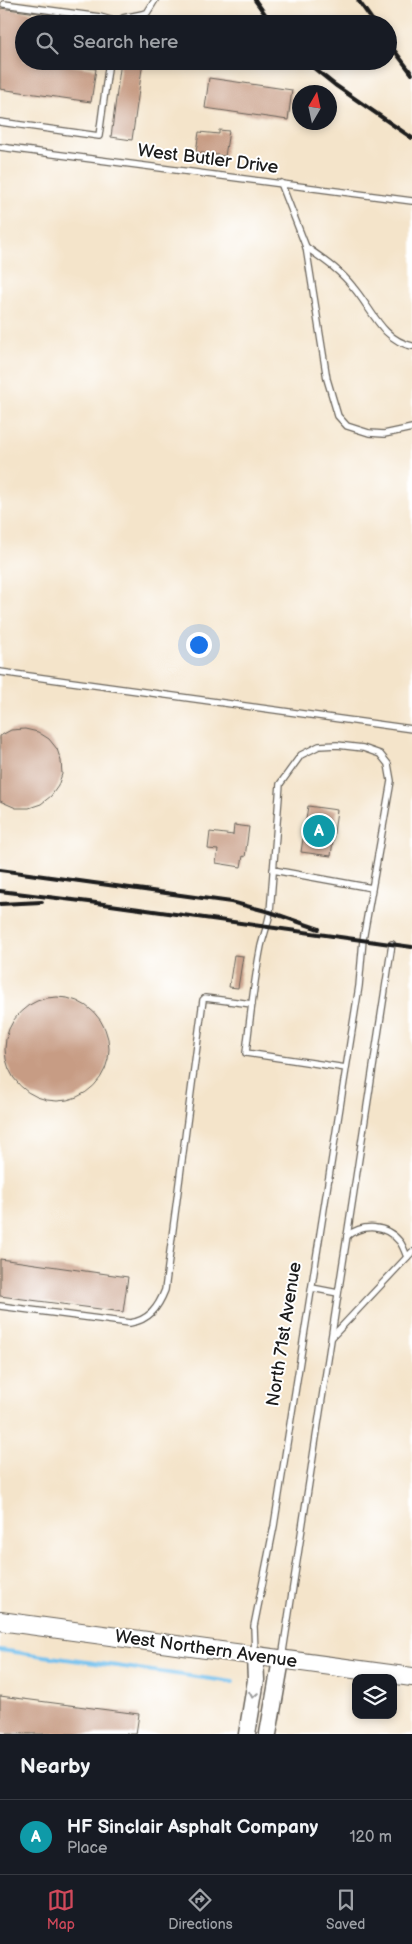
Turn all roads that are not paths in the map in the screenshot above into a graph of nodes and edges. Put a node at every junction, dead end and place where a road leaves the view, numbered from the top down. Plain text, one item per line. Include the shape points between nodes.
1 (154, 0) edge
2 (4, 4) dead end
3 (85, 15) edge
4 (137, 15) edge
5 (108, 70) edge
6 (0, 122) edge
7 (0, 147) edge
8 (281, 183) junction
9 (412, 201) edge
10 (306, 247) junction
11 (412, 346) edge
12 (412, 428) edge
13 (0, 672) edge
14 (412, 728) edge
15 (273, 870) junction
16 (372, 888) junction
17 (392, 944) dead end
18 (252, 1004) junction
19 (346, 1068) junction
20 (346, 1236) junction
21 (412, 1252) edge
22 (407, 1257) junction
23 (312, 1288) junction
24 (338, 1293) junction
25 (0, 1306) edge
26 (332, 1337) junction
27 (0, 1621) edge
28 (255, 1656) junction
29 (281, 1660) junction
30 (412, 1677) edge
31 (247, 1734) edge
32 (268, 1734) edge

1 - 4 lane via 147,13
2 - 3 lane
5 - 6 lane via 99,136
7 - 8 lane, West Butler Drive
8 - 9 lane, West Butler Drive
8 - 10 lane
10 - 11 lane via 333,265 353,286 388,335 400,344
10 - 12 lane via 327,379 338,416 348,426 369,434
13 - 14 lane
15 - 16 lane
15 - 16 lane, North 71st Avenue via 280,784 285,775 301,755 319,746 363,748 380,754 388,764 391,780
15 - 18 lane, North 71st Avenue via 268,927 262,943
16 - 19 lane, North 71st Avenue
17 - 20 lane
18 - 19 lane, North 71st Avenue via 246,1053
18 - 25 lane via 213,998 203,1000 165,1290 158,1306 144,1319 130,1323
19 - 23 lane, North 71st Avenue
20 - 22 lane via 363,1227 386,1231 400,1242
20 - 24 lane
21 - 22 lane
22 - 26 lane
23 - 24 lane
23 - 28 lane, North 71st Avenue via 274,1526 254,1626
24 - 26 lane
26 - 29 lane
27 - 28 main road, West Northern Avenue
28 - 29 main road, West Northern Avenue
28 -> 31 street, North 71st Avenue via 256,1680
29 - 30 main road, West Northern Avenue
29 - 32 street

